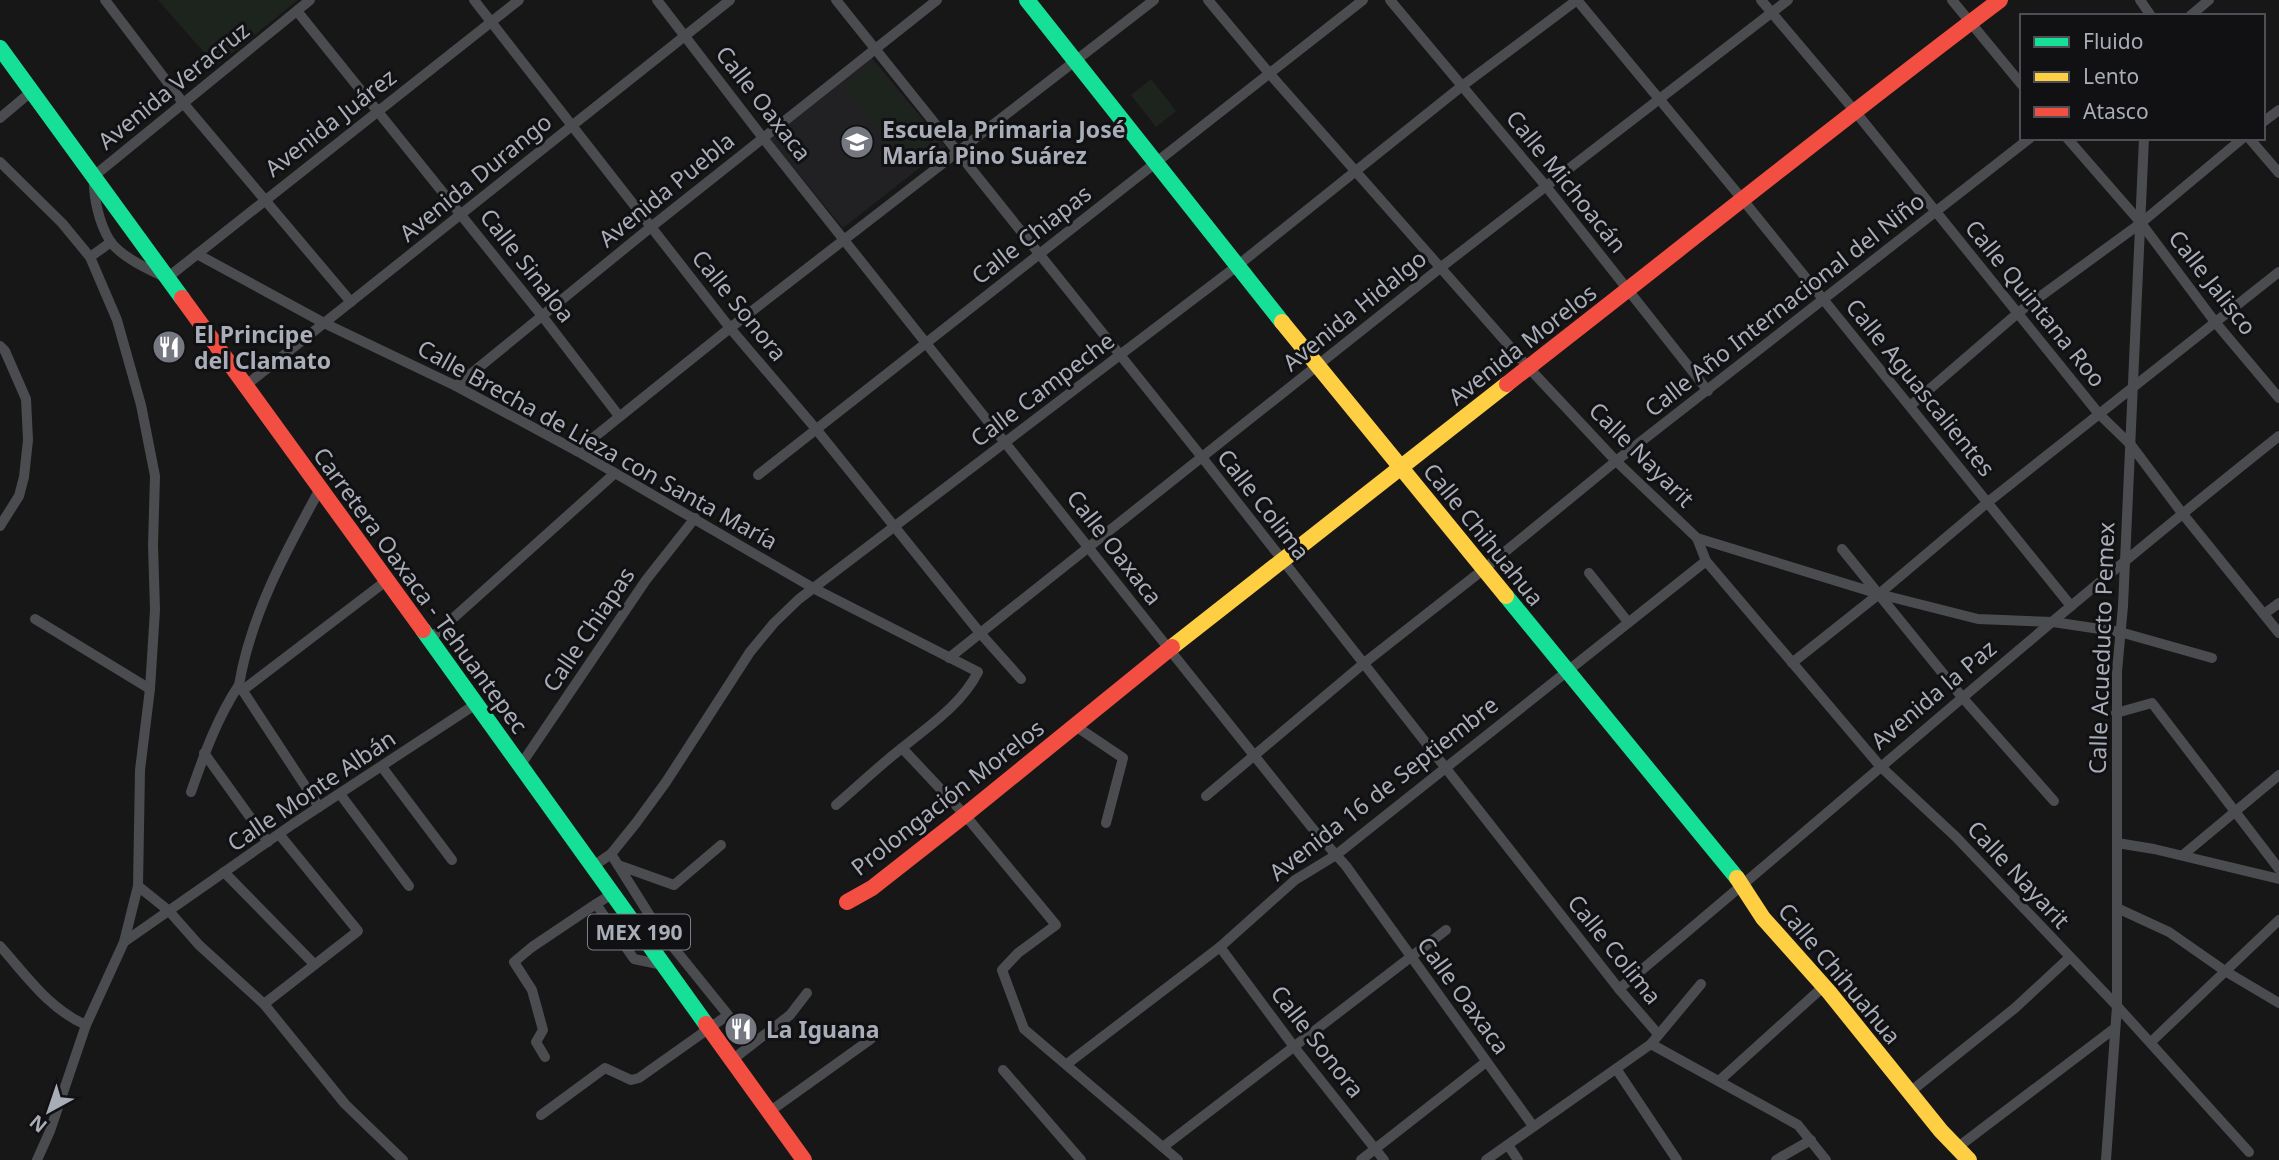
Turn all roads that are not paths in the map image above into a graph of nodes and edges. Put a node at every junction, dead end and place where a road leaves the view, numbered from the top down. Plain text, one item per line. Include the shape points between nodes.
1 (105, 0) edge
2 (310, 0) edge
3 (474, 0) edge
4 (519, 0) edge
5 (657, 0) edge
6 (730, 0) edge
7 (836, 0) edge
8 (937, 0) edge
9 (1027, 0) edge
10 (1154, 0) edge
11 (1208, 0) edge
12 (1363, 0) edge
13 (1390, 0) edge
14 (1577, 0) edge
15 (1761, 0) edge
16 (1788, 0) edge
17 (1952, 0) edge
18 (2000, 0) edge
19 (2209, 0) edge
20 (297, 11) junction
21 (1772, 13) junction
22 (2192, 14) edge
23 (491, 22) junction
24 (1970, 23) junction
25 (685, 34) junction
26 (0, 48) edge
27 (874, 50) junction
28 (1076, 60) junction
29 (1269, 73) junction
30 (2020, 83) edge
31 (1462, 86) junction
32 (32, 91) junction
33 (1657, 99) junction
34 (184, 104) junction
35 (1854, 110) junction
36 (377, 112) junction
37 (0, 118) edge
38 (572, 126) junction
39 (763, 138) junction
40 (2027, 140) edge
41 (2069, 140) edge
42 (2144, 140) edge
43 (2241, 140) edge
44 (2251, 140) edge
45 (957, 151) junction
46 (0, 162) edge
47 (1155, 163) junction
48 (1356, 171) junction
49 (2279, 173) edge
50 (94, 176) junction
51 (1545, 185) junction
52 (265, 200) junction
53 (1744, 200) junction
54 (1936, 213) junction
55 (461, 215) junction
56 (2141, 223) junction
57 (651, 227) junction
58 (845, 239) junction
59 (111, 242) junction
60 (197, 254) junction
61 (1039, 254) junction
62 (90, 257) junction
63 (1237, 266) junction
64 (1440, 268) junction
65 (2279, 272) edge
66 (167, 278) junction
67 (1628, 291) junction
68 (1823, 301) junction
69 (351, 302) junction
70 (2019, 312) junction
71 (542, 317) junction
72 (2215, 322) junction
73 (324, 323) junction
74 (730, 328) junction
75 (925, 343) junction
76 (0, 346) edge
77 (1120, 356) junction
78 (1528, 366) junction
79 (1318, 367) junction
80 (245, 386) junction
81 (456, 386) junction
82 (2131, 388) junction
83 (1709, 391) junction
84 (2279, 398) edge
85 (1910, 405) junction
86 (2099, 414) junction
87 (619, 416) junction
88 (816, 429) junction
89 (2279, 436) edge
90 (1006, 443) junction
91 (2131, 445) junction
92 (577, 451) junction
93 (1201, 456) junction
94 (1616, 461) junction
95 (1401, 468) junction
96 (614, 474) junction
97 (758, 475) dead end
98 (320, 489) junction
99 (1988, 502) junction
100 (2182, 513) junction
101 (695, 518) junction
102 (0, 526) edge
103 (894, 528) junction
104 (1697, 538) junction
105 (1088, 546) junction
106 (1842, 548) dead end
107 (1281, 560) junction
108 (1706, 561) junction
109 (2124, 564) junction
110 (1484, 569) junction
111 (1589, 573) dead end
112 (386, 581) junction
113 (815, 589) junction
114 (1879, 594) junction
115 (2279, 603) edge
116 (2071, 606) junction
117 (2264, 614) junction
118 (35, 619) dead end
119 (1628, 622) junction
120 (2053, 622) junction
121 (2120, 632) junction
122 (980, 633) junction
123 (2279, 633) edge
124 (430, 639) junction
125 (1169, 649) junction
126 (949, 658) junction
127 (2212, 658) dead end
128 (1792, 663) junction
129 (1363, 664) junction
130 (1566, 671) junction
131 (1021, 679) dead end
132 (241, 688) junction
133 (150, 689) junction
134 (1962, 697) junction
135 (476, 704) junction
136 (2116, 713) junction
137 (1074, 725) junction
138 (902, 748) junction
139 (204, 753) junction
140 (1254, 755) junction
141 (520, 766) junction
142 (1880, 766) junction
143 (382, 767) junction
144 (1445, 769) junction
145 (2279, 775) edge
146 (191, 792) dead end
147 (340, 794) junction
148 (1206, 796) dead end
149 (2054, 801) dead end
150 (836, 805) dead end
151 (319, 807) junction
152 (2236, 812) junction
153 (965, 815) junction
154 (1106, 823) dead end
155 (279, 834) junction
156 (268, 842) junction
157 (2117, 843) junction
158 (721, 845) dead end
159 (611, 854) junction
160 (1336, 855) junction
161 (2183, 855) junction
162 (452, 860) dead end
163 (618, 865) junction
164 (592, 867) junction
165 (2279, 869) edge
166 (225, 872) junction
167 (2279, 879) edge
168 (1742, 884) junction
169 (138, 886) junction
170 (409, 886) dead end
171 (612, 894) junction
172 (847, 902) dead end
173 (596, 904) junction
174 (2117, 908) junction
175 (169, 911) junction
176 (2279, 920) edge
177 (1446, 930) dead end
178 (124, 942) junction
179 (0, 946) edge
180 (1220, 947) junction
181 (1410, 957) junction
182 (2069, 958) junction
183 (314, 964) junction
184 (663, 965) junction
185 (2225, 971) junction
186 (1701, 984) dead end
187 (1823, 987) junction
188 (1619, 989) junction
189 (807, 993) dead end
190 (264, 1003) junction
191 (2279, 1003) edge
192 (2117, 1006) junction
193 (86, 1025) junction
194 (709, 1028) junction
195 (2115, 1028) junction
196 (871, 1039) dead end
197 (1655, 1039) junction
198 (2151, 1042) junction
199 (1295, 1048) junction
200 (545, 1057) dead end
201 (732, 1060) junction
202 (1486, 1062) junction
203 (1068, 1065) junction
204 (1003, 1070) dead end
205 (1617, 1070) junction
206 (1720, 1080) junction
207 (1910, 1092) junction
208 (769, 1112) junction
209 (541, 1115) dead end
210 (1533, 1126) junction
211 (1811, 1140) junction
212 (1508, 1145) junction
213 (1164, 1147) junction
214 (1958, 1147) junction
215 (1376, 1149) junction
216 (2249, 1152) dead end
217 (37, 1160) edge
218 (403, 1160) edge
219 (804, 1160) edge
220 (1081, 1160) edge
221 (1178, 1160) edge
222 (1361, 1160) edge
223 (1384, 1160) edge
224 (1486, 1160) edge
225 (1518, 1160) edge
226 (1676, 1160) edge
227 (1776, 1160) edge
228 (1826, 1160) edge
229 (1969, 1160) edge
230 (2106, 1160) edge

1 - 34 street
2 - 20 street, Avenida Veracruz
3 - 23 street, Calle Sonora
4 - 23 street, Avenida Juárez
5 - 25 street, Calle Oaxaca
6 - 25 street, Avenida Durango
7 - 27 street, Calle Colima
8 - 27 street, Avenida Puebla
9 - 28 street, Calle Chihuahua
10 - 28 street
11 - 29 street, Calle Nayarit
12 - 29 street, Calle Chiapas
13 - 31 street, Calle Michoacán
14 - 31 street, Calle Campeche
14 - 33 street, Calle Aguascalientes
15 - 21 street, Calle Quintana Roo
16 - 21 street, Avenida Hidalgo
17 - 24 street
18 - 24 street, Avenida Morelos
19 - 22 street
20 - 34 street, Avenida Veracruz
20 - 36 street, Calle Sinaloa
21 - 33 street, Avenida Hidalgo
21 - 35 street, Calle Quintana Roo
23 - 36 street, Avenida Juárez
23 - 38 street, Calle Sonora
24 - 30 street
24 - 35 street, Avenida Morelos
25 - 38 street, Avenida Durango
25 - 39 street, Calle Oaxaca
26 - 32 street, Carretera Oaxaca - Tehuantepec / MEX 190
27 - 39 street, Avenida Puebla
27 - 45 street, Calle Colima
28 - 45 street
28 - 47 street, Calle Chihuahua
29 - 47 street, Calle Chiapas
29 - 48 street, Calle Nayarit
31 - 48 street, Calle Campeche
31 - 51 street, Calle Michoacán
32 - 37 street
32 - 50 street, Carretera Oaxaca - Tehuantepec / MEX 190
33 - 51 street, Avenida Hidalgo
33 - 53 street, Calle Aguascalientes
34 - 50 street, Avenida Veracruz
34 - 52 street
35 - 53 street, Avenida Morelos
35 - 54 street, Calle Quintana Roo
36 - 52 street, Avenida Juárez
36 - 55 street, Calle Sinaloa
38 - 55 street, Avenida Durango
38 - 57 street, Calle Sonora
39 - 57 street, Avenida Puebla
39 - 58 street, Calle Oaxaca
40 - 54 street, Calle Año Internacional del Niño
41 - 56 street, Calle Jalisco
42 - 56 street, Calle Acueducto Pemex
43 - 56 street
44 - 49 street
45 - 58 street
45 - 61 street, Calle Colima
46 - 62 street
47 - 61 street, Calle Chiapas
47 - 63 street, Calle Chihuahua
48 - 63 street, Calle Campeche
48 - 64 street, Calle Nayarit
50 - 59 street via 97,209
50 - 66 street, Carretera Oaxaca - Tehuantepec / MEX 190
51 - 64 street, Avenida Hidalgo
51 - 67 street, Calle Michoacán
52 - 60 street, Avenida Juárez
52 - 69 street
53 - 67 street, Avenida Morelos
53 - 68 street, Calle Aguascalientes
54 - 68 street, Calle Año Internacional del Niño
54 - 70 street, Calle Quintana Roo
55 - 69 street, Avenida Durango
55 - 71 street, Calle Sinaloa
56 - 70 street
56 - 72 street, Calle Jalisco
56 - 82 street, Calle Acueducto Pemex
57 - 71 street, Avenida Puebla
57 - 74 street, Calle Sonora
58 - 74 street
58 - 75 street, Calle Oaxaca
59 - 62 street
59 - 66 street
60 - 66 street, Avenida Juárez
60 - 73 street, Calle Brecha de Lieza con Santa María
61 - 75 street, Calle Chiapas
61 - 77 street, Calle Colima
62 - 133 street via 117,320 155,476
63 - 77 street, Calle Campeche
63 - 79 street, Calle Chihuahua
64 - 78 street, Calle Nayarit
64 - 79 street, Avenida Hidalgo
65 - 72 street
66 - 80 street, Carretera Oaxaca - Tehuantepec / MEX 190
67 - 78 street, Avenida Morelos
67 - 83 street, Calle Michoacán
68 - 83 street, Calle Año Internacional del Niño
68 - 85 street, Calle Aguascalientes
69 - 73 street, Avenida Durango
70 - 85 street
70 - 86 street, Calle Quintana Roo
71 - 81 street, Avenida Puebla
71 - 87 street, Calle Sinaloa
72 - 82 street
72 - 84 street, Calle Jalisco
73 - 80 street, Avenida Durango
73 - 81 street, Calle Brecha de Lieza con Santa María
74 - 87 street
74 - 88 street, Calle Sonora
75 - 88 street, Calle Chiapas
75 - 90 street, Calle Oaxaca
76 - 102 street via 26,398 27,440 19,496
77 - 90 street, Calle Campeche
77 - 93 street, Calle Colima
78 - 94 street, Calle Nayarit
78 - 95 street, Avenida Morelos
79 - 93 street, Avenida Hidalgo
79 - 95 street, Calle Chihuahua
80 - 98 street, Carretera Oaxaca - Tehuantepec / MEX 190
81 - 92 street, Calle Brecha de Lieza con Santa María
82 - 86 street
82 - 91 street, Calle Acueducto Pemex
83 - 94 street, Calle Año Internacional del Niño
85 - 99 street, Calle Aguascalientes
86 - 91 street, Calle Quintana Roo
86 - 99 street
87 - 92 street
88 - 97 street, Calle Chiapas
88 - 103 street, Calle Sonora
89 - 100 street, Avenida la Paz
90 - 103 street, Calle Campeche
90 - 105 street, Calle Oaxaca
91 - 100 street, Calle Quintana Roo
91 - 109 street, Calle Acueducto Pemex
92 - 96 street, Calle Brecha de Lieza con Santa María
93 - 105 street, Avenida Hidalgo
93 - 107 street, Calle Colima
94 - 104 street, Calle Nayarit
94 - 110 street, Calle Año Internacional del Niño
95 - 107 street, Avenida Morelos
95 - 110 street, Calle Chihuahua
96 - 101 street, Calle Brecha de Lieza con Santa María
96 - 124 street
98 - 112 street, Carretera Oaxaca - Tehuantepec / MEX 190
98 - 132 street via 280,563 251,636
99 - 114 street
99 - 116 street, Calle Aguascalientes
100 - 109 street, Avenida la Paz
100 - 117 street, Calle Quintana Roo
101 - 113 street, Calle Brecha de Lieza con Santa María
101 - 141 street, Calle Chiapas via 617,621
103 - 113 street, Calle Campeche
103 - 122 street, Calle Sonora
104 - 108 street
104 - 114 street, Calle Nayarit
105 - 122 street, Avenida Hidalgo
105 - 125 street, Calle Oaxaca
106 - 114 street
107 - 125 street, Avenida Morelos
107 - 129 street, Calle Colima
108 - 119 street, Avenida 16 de Septiembre
108 - 128 street, Calle Nayarit
109 - 116 street, Avenida la Paz
109 - 121 street, Calle Acueducto Pemex
110 - 129 street, Calle Año Internacional del Niño
110 - 130 street, Calle Chihuahua
111 - 119 street
112 - 124 street, Carretera Oaxaca - Tehuantepec / MEX 190
112 - 132 street
113 - 126 street, Calle Brecha de Lieza con Santa María
113 - 159 street, Calle Campeche via 774,623 750,652 666,782
114 - 120 street, Calle Nayarit via 1978,619
114 - 128 street
114 - 134 street
115 - 117 street
116 - 120 street, Avenida la Paz
117 - 123 street, Calle Quintana Roo
118 - 133 street
119 - 130 street, Avenida 16 de Septiembre
120 - 121 street, Calle Nayarit
120 - 134 street, Avenida la Paz
121 - 127 street, Calle Nayarit
121 - 136 street, Calle Acueducto Pemex
122 - 126 street, Avenida Hidalgo
122 - 131 street, Calle Sonora
124 - 135 street, Carretera Oaxaca - Tehuantepec / MEX 190
125 - 137 street, Avenida Morelos
125 - 140 street, Calle Oaxaca
126 - 138 street, Calle Brecha de Lieza con Santa María via 978,672 937,721
128 - 142 street, Calle Nayarit
129 - 140 street, Calle Año Internacional del Niño
129 - 144 street, Calle Colima
130 - 144 street, Avenida 16 de Septiembre
130 - 168 street, Calle Chihuahua
132 - 139 street via 226,705
132 - 151 street
133 - 169 street via 140,770
134 - 142 street, Avenida la Paz
134 - 149 street
135 - 141 street, Carretera Oaxaca - Tehuantepec / MEX 190
135 - 143 street, Calle Monte Albán
136 - 152 street via 2152,704
136 - 157 street, Calle Acueducto Pemex
137 - 153 street, Prolongación Morelos
137 - 154 street via 1123,758
138 - 150 street
138 - 153 street
139 - 146 street
139 - 156 street
140 - 148 street, Calle Año Internacional del Niño
140 - 160 street, Calle Oaxaca
141 - 164 street, Carretera Oaxaca - Tehuantepec / MEX 190
142 - 168 street, Avenida la Paz
142 - 182 street, Calle Nayarit via 1956,837
143 - 147 street, Calle Monte Albán
143 - 162 street
144 - 160 street, Avenida 16 de Septiembre
144 - 188 street, Calle Colima
145 - 152 street
147 - 151 street, Calle Monte Albán
147 - 170 street
151 - 155 street, Calle Monte Albán
152 - 161 street
152 - 165 street
153 - 172 street, Prolongación Morelos via 872,888
153 - 203 street via 1056,925 1002,970 1024,1029
155 - 156 street, Calle Monte Albán
155 - 183 street via 358,932
156 - 166 street, Calle Monte Albán
157 - 161 street
157 - 174 street, Calle Acueducto Pemex
158 - 163 street via 674,885
159 - 163 street
159 - 164 street, Calle Campeche
160 - 180 street, Avenida 16 de Septiembre via 1295,880
160 - 181 street, Calle Oaxaca
161 - 167 street
163 - 194 street via 657,927 728,1015
164 - 171 street, Carretera Oaxaca - Tehuantepec / MEX 190
166 - 175 street, Calle Monte Albán
166 - 183 street
168 - 187 street, Calle Chihuahua via 1763,918
168 - 188 street, Avenida la Paz
169 - 175 street
169 - 178 street
171 - 173 street
171 - 184 street, Carretera Oaxaca - Tehuantepec / MEX 190
173 - 184 street via 634,959
173 - 200 street via 514,962 532,990 543,1030 536,1042
174 - 185 street via 2169,932
174 - 192 street, Calle Acueducto Pemex
175 - 178 street, Calle Monte Albán
175 - 190 street
176 - 185 street
177 - 181 street
178 - 193 street
179 - 193 street via 46,999
180 - 199 street, Calle Sonora
180 - 203 street, Avenida 16 de Septiembre
181 - 199 street
181 - 202 street, Calle Oaxaca
182 - 192 street, Calle Nayarit
182 - 207 street via 2015,1009
183 - 190 street
184 - 194 street, Carretera Oaxaca - Tehuantepec / MEX 190
185 - 191 street
185 - 198 street
186 - 197 street
187 - 206 street
187 - 207 street, Calle Chihuahua
188 - 197 street, Calle Colima
189 - 201 street via 790,1016
190 - 218 street via 345,1104
192 - 195 street, Calle Acueducto Pemex
192 - 198 street, Calle Nayarit
193 - 217 street
194 - 201 street, Carretera Oaxaca - Tehuantepec / MEX 190
194 - 209 street via 639,1078 631,1080 605,1068
195 - 214 street
195 - 230 street, Calle Acueducto Pemex
196 - 208 street
197 - 205 street
197 - 206 street
198 - 216 street, Calle Nayarit
199 - 213 street
199 - 215 street, Calle Sonora
201 - 208 street, Carretera Oaxaca - Tehuantepec / MEX 190
202 - 210 street, Calle Oaxaca
202 - 215 street
203 - 213 street
204 - 220 street
205 - 210 street
205 - 226 street
206 - 211 street via 1798,1125
207 - 214 street, Calle Chihuahua
208 - 219 street, Carretera Oaxaca - Tehuantepec / MEX 190
210 - 212 street
211 - 227 street
211 - 228 street
212 - 224 street
212 - 225 street
213 - 221 street
214 - 229 street, Calle Chihuahua
215 - 222 street
215 - 223 street, Calle Sonora

